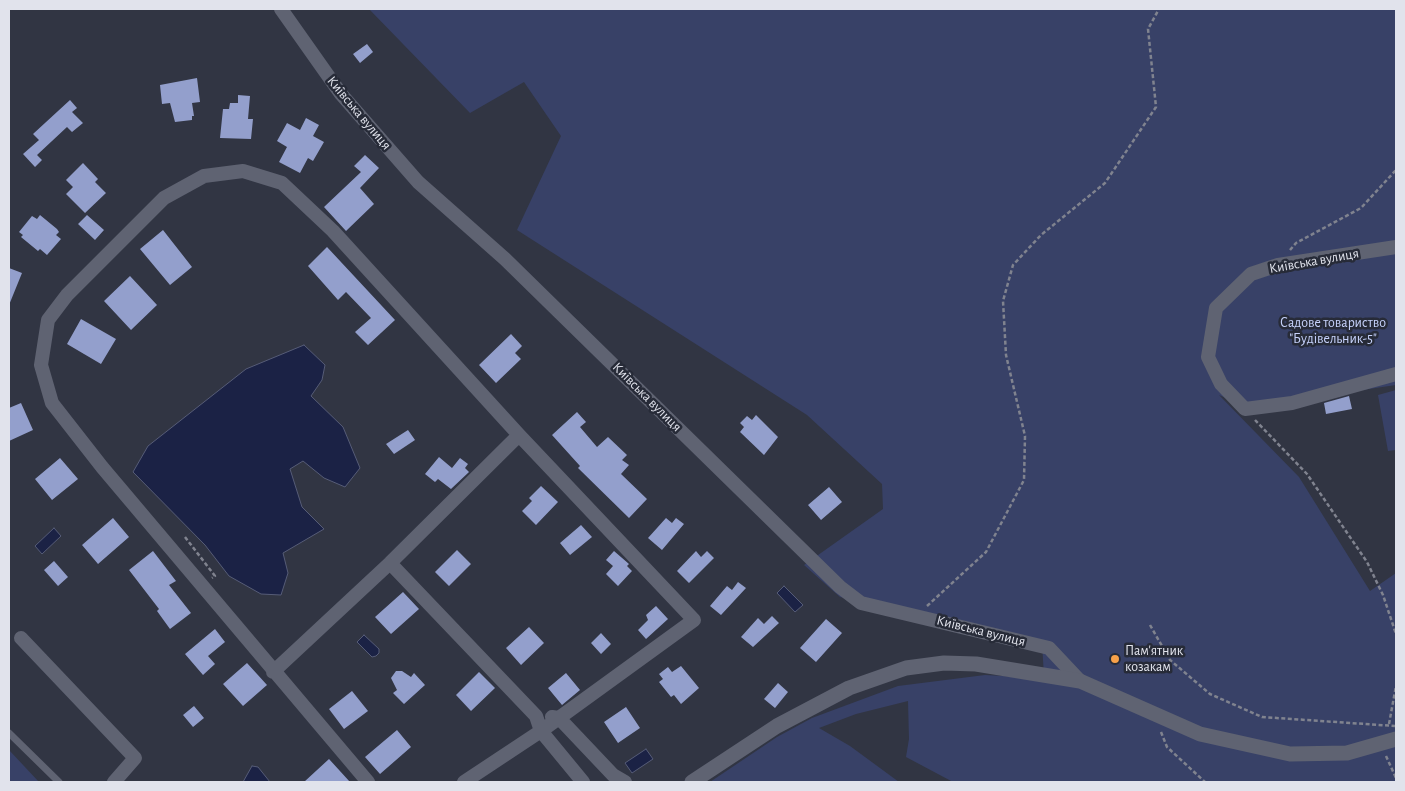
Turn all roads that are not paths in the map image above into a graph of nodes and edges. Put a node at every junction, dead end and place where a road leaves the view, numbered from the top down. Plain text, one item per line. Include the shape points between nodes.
1 (281, 9) edge
2 (1396, 247) edge
3 (1396, 374) edge
4 (518, 435) junction
5 (390, 563) junction
6 (21, 638) dead end
7 (273, 672) junction
8 (1080, 681) junction
9 (536, 716) junction
10 (559, 718) junction
11 (542, 731) junction
12 (9, 733) edge
13 (1396, 739) edge
14 (614, 780) edge
15 (59, 782) edge
16 (114, 782) edge
17 (368, 782) edge
18 (464, 782) edge
19 (583, 782) edge
20 (692, 782) edge

1 - 8 street, Київська вулиця via 341,94 418,182 506,259 840,587 861,603 1049,648
2 - 3 street, Київська вулиця via 1278,265 1251,274 1216,308 1208,357 1221,384 1245,409 1292,403
4 - 5 street
4 - 7 street via 332,231 282,183 244,171 204,176 164,198 67,295 48,320 41,365 52,403
4 - 10 street via 694,620
5 - 7 street
5 - 9 street
6 - 16 street via 135,758
7 - 17 street
8 - 13 main road via 1200,734 1290,754 1347,753
8 - 20 main road via 976,664 944,663 906,668 849,688 785,722
9 - 10 street
9 - 11 street
10 - 11 street
10 - 14 street
11 - 18 street
11 - 19 street
12 - 15 lane

